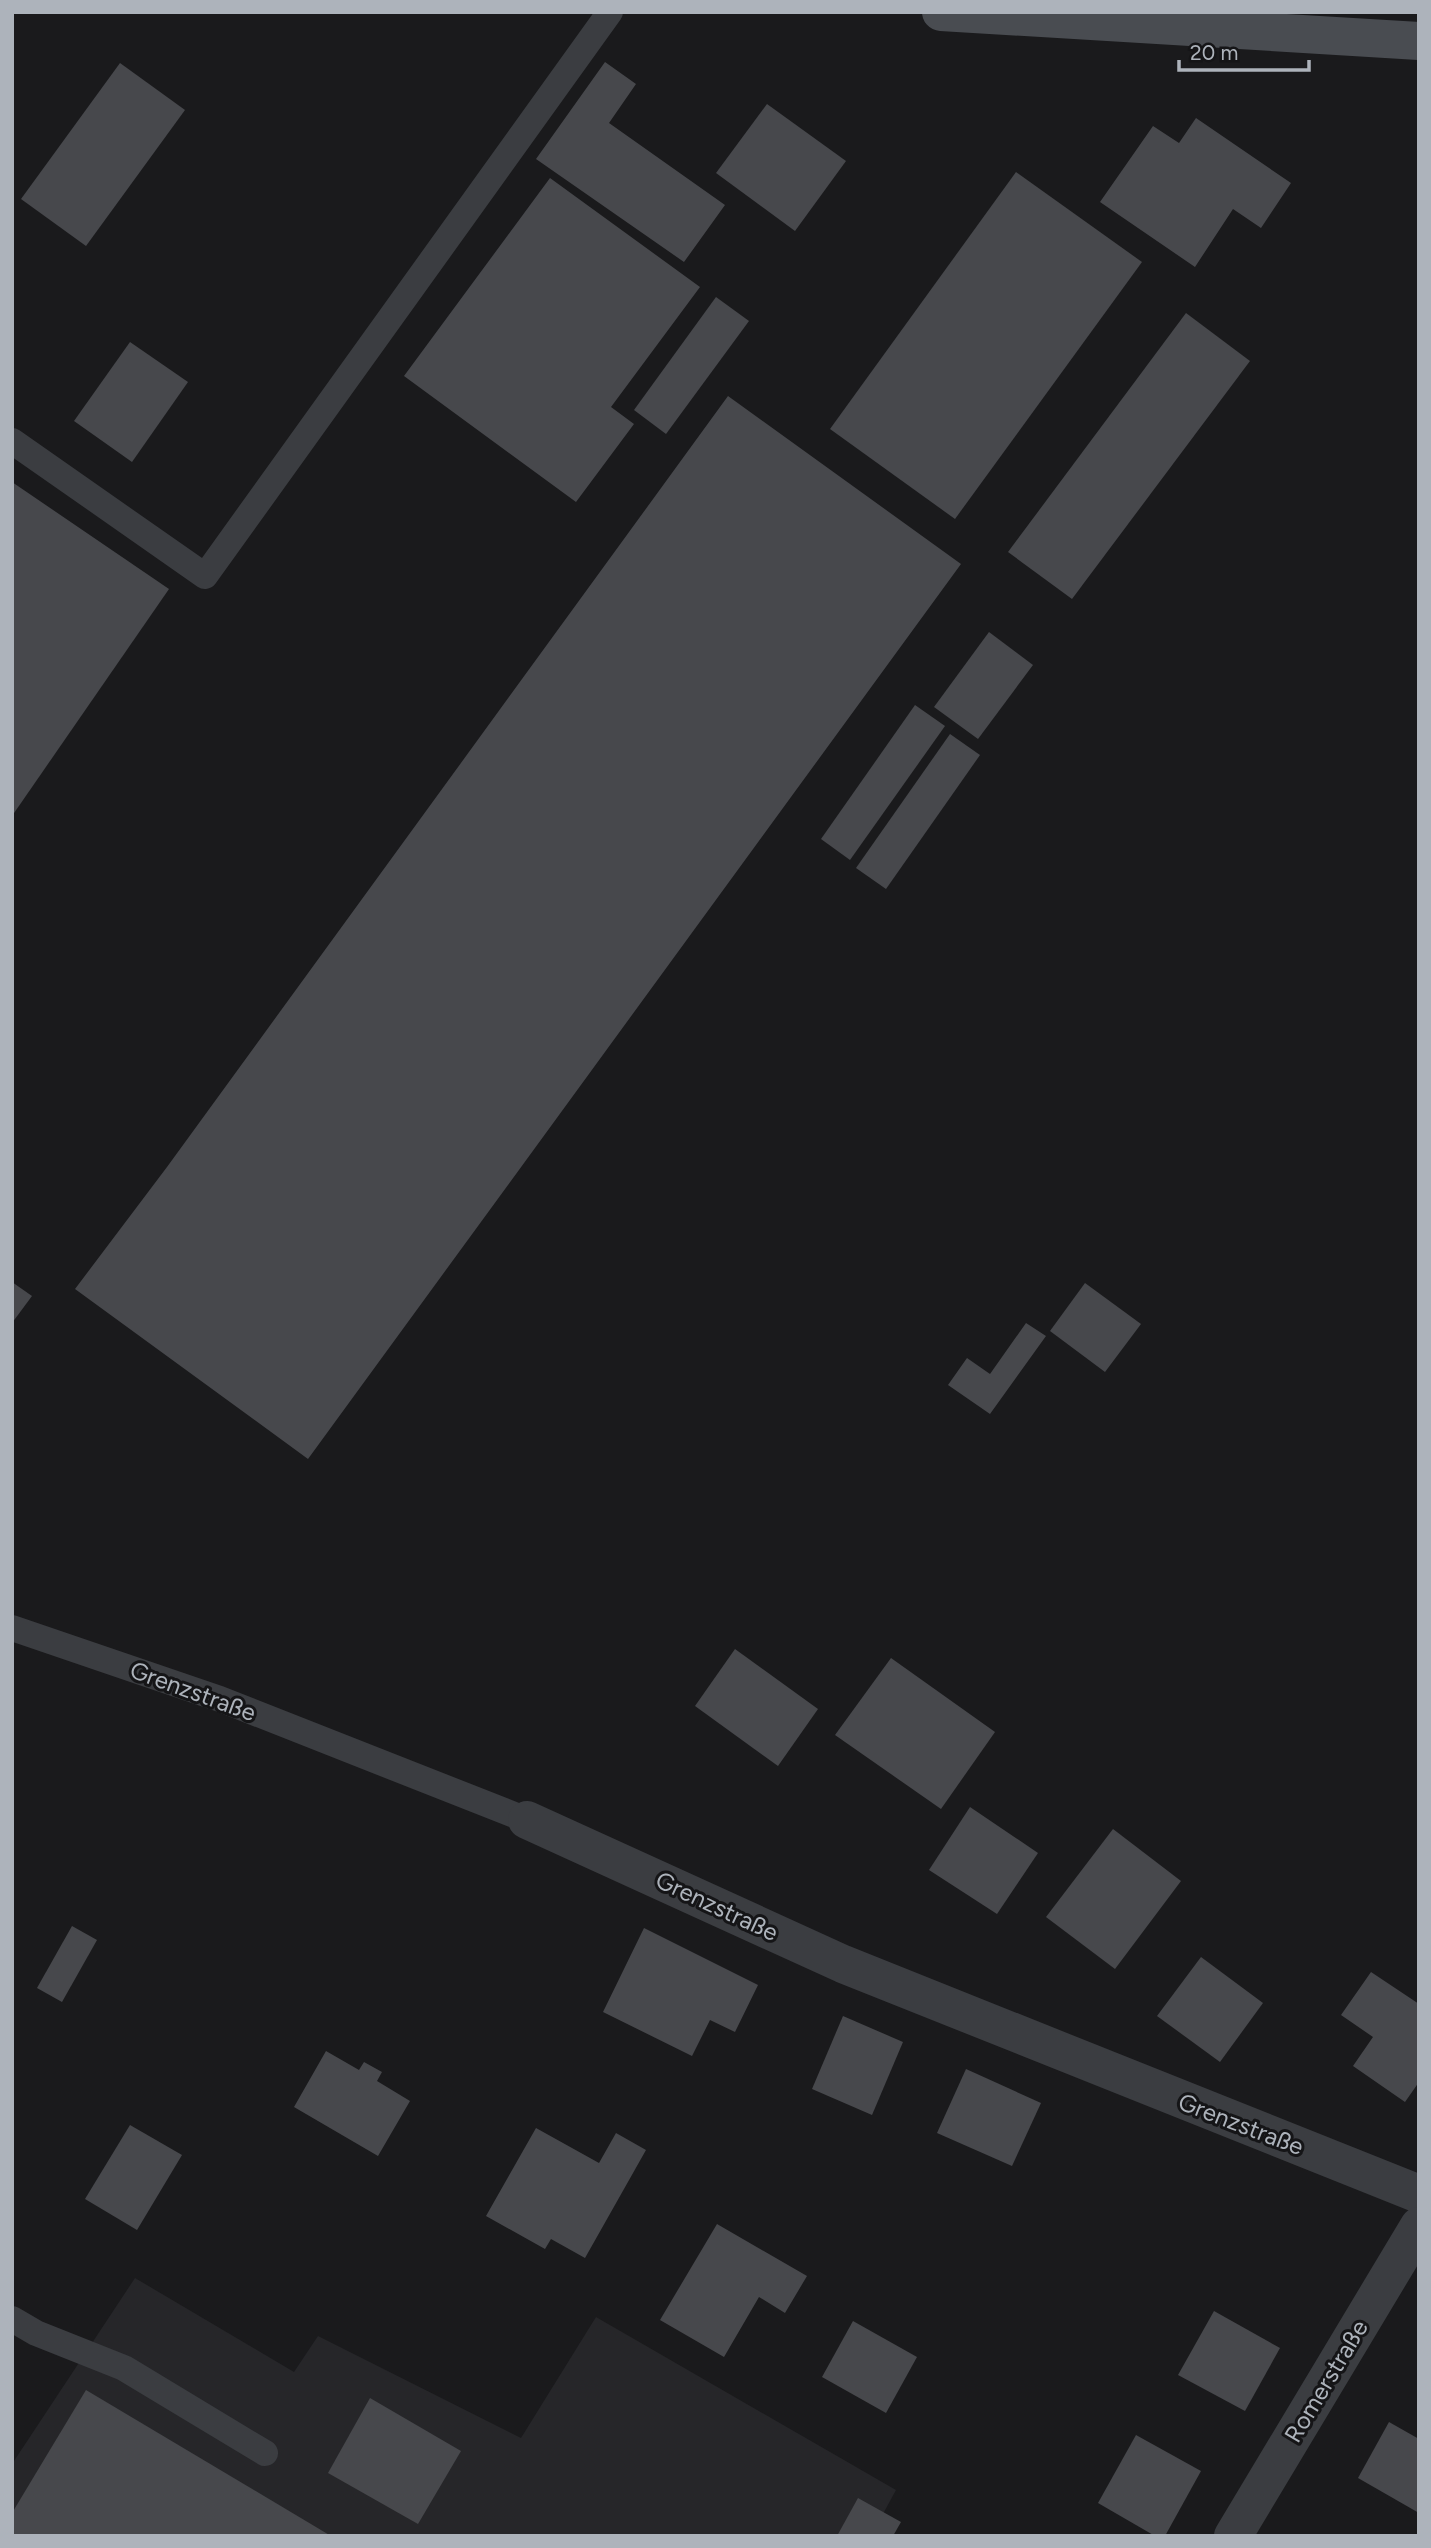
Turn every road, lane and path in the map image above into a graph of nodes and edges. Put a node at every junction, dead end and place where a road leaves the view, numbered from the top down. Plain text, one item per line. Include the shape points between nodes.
1 (610, 12) edge
2 (941, 12) edge
3 (1419, 41) edge
4 (12, 441) edge
5 (12, 1628) edge
6 (527, 1820) joint
7 (1419, 2193) edge
8 (1419, 2226) edge
9 (12, 2319) edge
10 (265, 2453) dead end
11 (1233, 2536) edge

1 - 4 lane via 205,576
2 - 3 main road
5 - 6 lane, Grenzstraße via 220,1699
6 - 7 street, Grenzstraße via 843,1964
8 - 11 street, Romerstraße
9 - 10 lane via 124,2368

